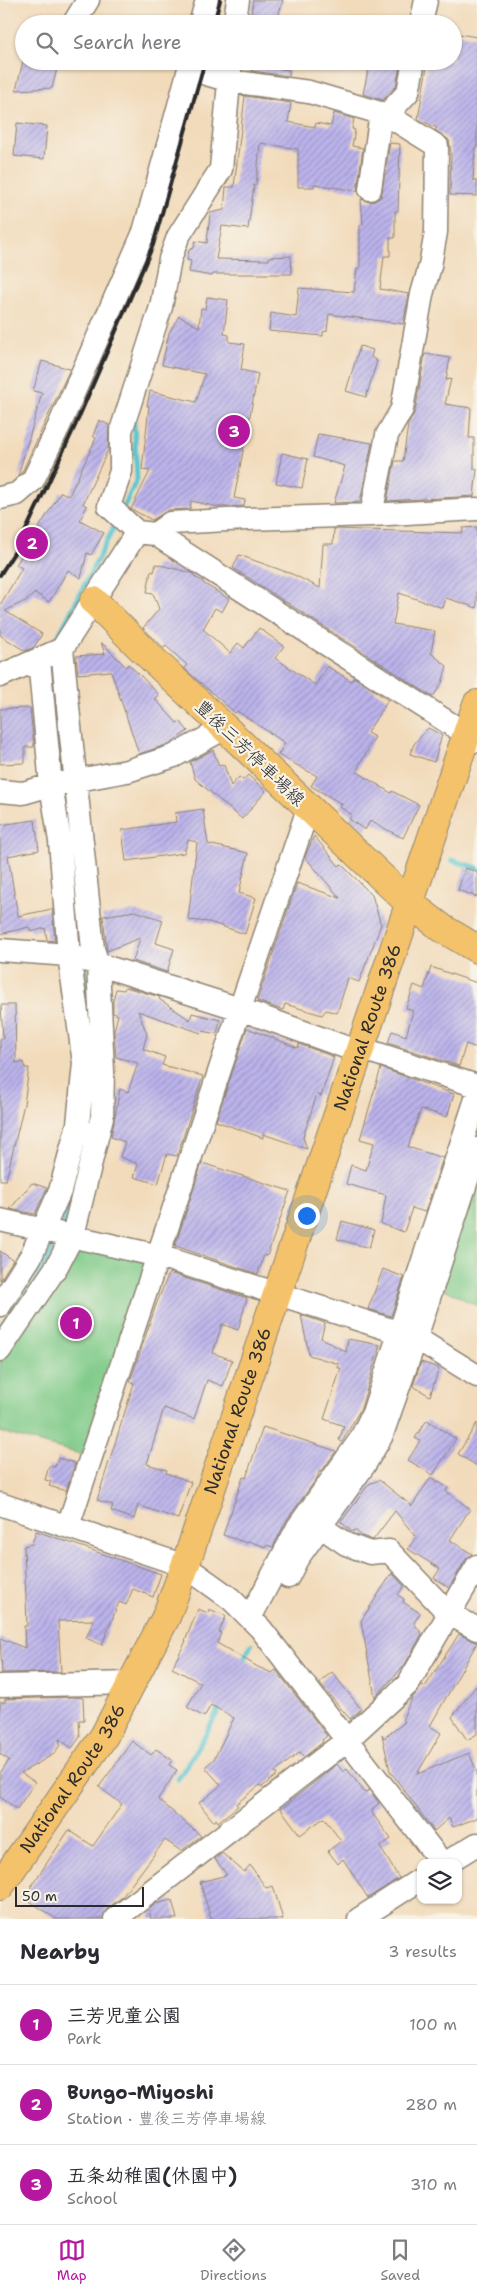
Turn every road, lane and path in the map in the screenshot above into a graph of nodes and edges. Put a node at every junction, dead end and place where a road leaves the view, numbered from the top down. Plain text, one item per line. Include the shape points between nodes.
1 (88, 0) edge
2 (206, 0) edge
3 (238, 0) edge
4 (426, 0) edge
5 (79, 15) edge
6 (202, 15) edge
7 (236, 15) edge
8 (423, 15) edge
9 (189, 70) edge
10 (212, 70) edge
11 (412, 70) edge
12 (235, 75) edge
13 (384, 114) junction
14 (370, 189) dead end
15 (0, 498) edge
16 (477, 509) edge
17 (371, 516) junction
18 (146, 533) junction
19 (94, 601) junction
20 (62, 649) junction
21 (39, 660) junction
22 (0, 676) edge
23 (477, 704) edge
24 (224, 728) junction
25 (472, 737) edge
26 (75, 780) junction
27 (51, 785) junction
28 (0, 791) edge
29 (308, 809) junction
30 (409, 903) junction
31 (477, 949) edge
32 (0, 950) edge
33 (69, 955) junction
34 (98, 964) junction
35 (240, 1009) junction
36 (360, 1050) junction
37 (477, 1086) edge
38 (477, 1096) edge
39 (477, 1149) edge
40 (0, 1220) edge
41 (45, 1229) junction
42 (73, 1235) junction
43 (159, 1256) junction
44 (277, 1293) junction
45 (0, 1304) edge
46 (407, 1336) junction
47 (0, 1350) edge
48 (477, 1376) edge
49 (0, 1504) edge
50 (312, 1522) junction
51 (68, 1526) junction
52 (185, 1566) junction
53 (477, 1566) edge
54 (448, 1613) junction
55 (256, 1623) junction
56 (477, 1629) edge
57 (133, 1684) junction
58 (0, 1686) edge
59 (346, 1741) junction
60 (477, 1844) edge
61 (439, 1859) edge
62 (453, 1859) edge
63 (417, 1882) edge
64 (0, 1886) edge
65 (115, 1919) edge
66 (359, 1919) edge

1 - 5 street
2 - 6 street
3 - 7 street
4 - 8 street
9 - 15 street via 144,232 60,426 34,480 17,494
10 - 12 street
11 - 13 street via 408,92
12 - 13 street
12 - 18 street via 221,169 178,237 170,259 161,307 121,431 121,471 109,506
13 - 14 street
13 - 17 street via 437,146 436,232 402,409 387,435
16 - 17 street
17 - 18 street via 170,523
18 - 19 street
18 - 25 street
19 - 20 street
19 - 24 main road, 豊後三芳停車場線
20 - 21 street
20 - 26 street
21 - 22 street
21 - 27 street
23 - 25 main road, National Route 386
24 - 26 street via 174,756 127,771
24 - 29 main road, 豊後三芳停車場線
25 - 30 main road, National Route 386
26 - 27 street
26 - 34 street via 93,949
27 - 28 street via 23,793
27 - 33 street via 60,841
29 - 30 main road, 豊後三芳停車場線
29 - 35 street
30 - 31 main road, 豊後三芳停車場線
30 - 36 main road, National Route 386
32 - 33 street
33 - 34 street
33 - 41 street via 84,1063 78,1124 60,1191
34 - 35 street
34 - 42 street via 102,1117
35 - 36 street
35 - 43 street
36 - 37 street
36 - 44 main road, National Route 386
38 - 46 street
39 - 46 street
40 - 41 street
41 - 42 street
41 - 45 street via 32,1256
42 - 43 street
42 - 47 street via 57,1266
43 - 44 street
43 - 51 street
44 - 46 street
44 - 52 main road, National Route 386
46 - 48 street
46 - 50 street via 381,1437 365,1464
49 - 51 street
50 - 54 street via 346,1544 370,1553 389,1551
50 - 55 street via 297,1559
51 - 52 street
52 - 55 street via 231,1598
52 - 57 main road, National Route 386 via 166,1617
53 - 54 street
54 - 56 street
54 - 59 street via 408,1684
55 - 59 street
57 - 58 street
57 - 64 main road, National Route 386 via 104,1736
59 - 61 street
59 - 65 street
60 - 62 street
63 - 66 street

